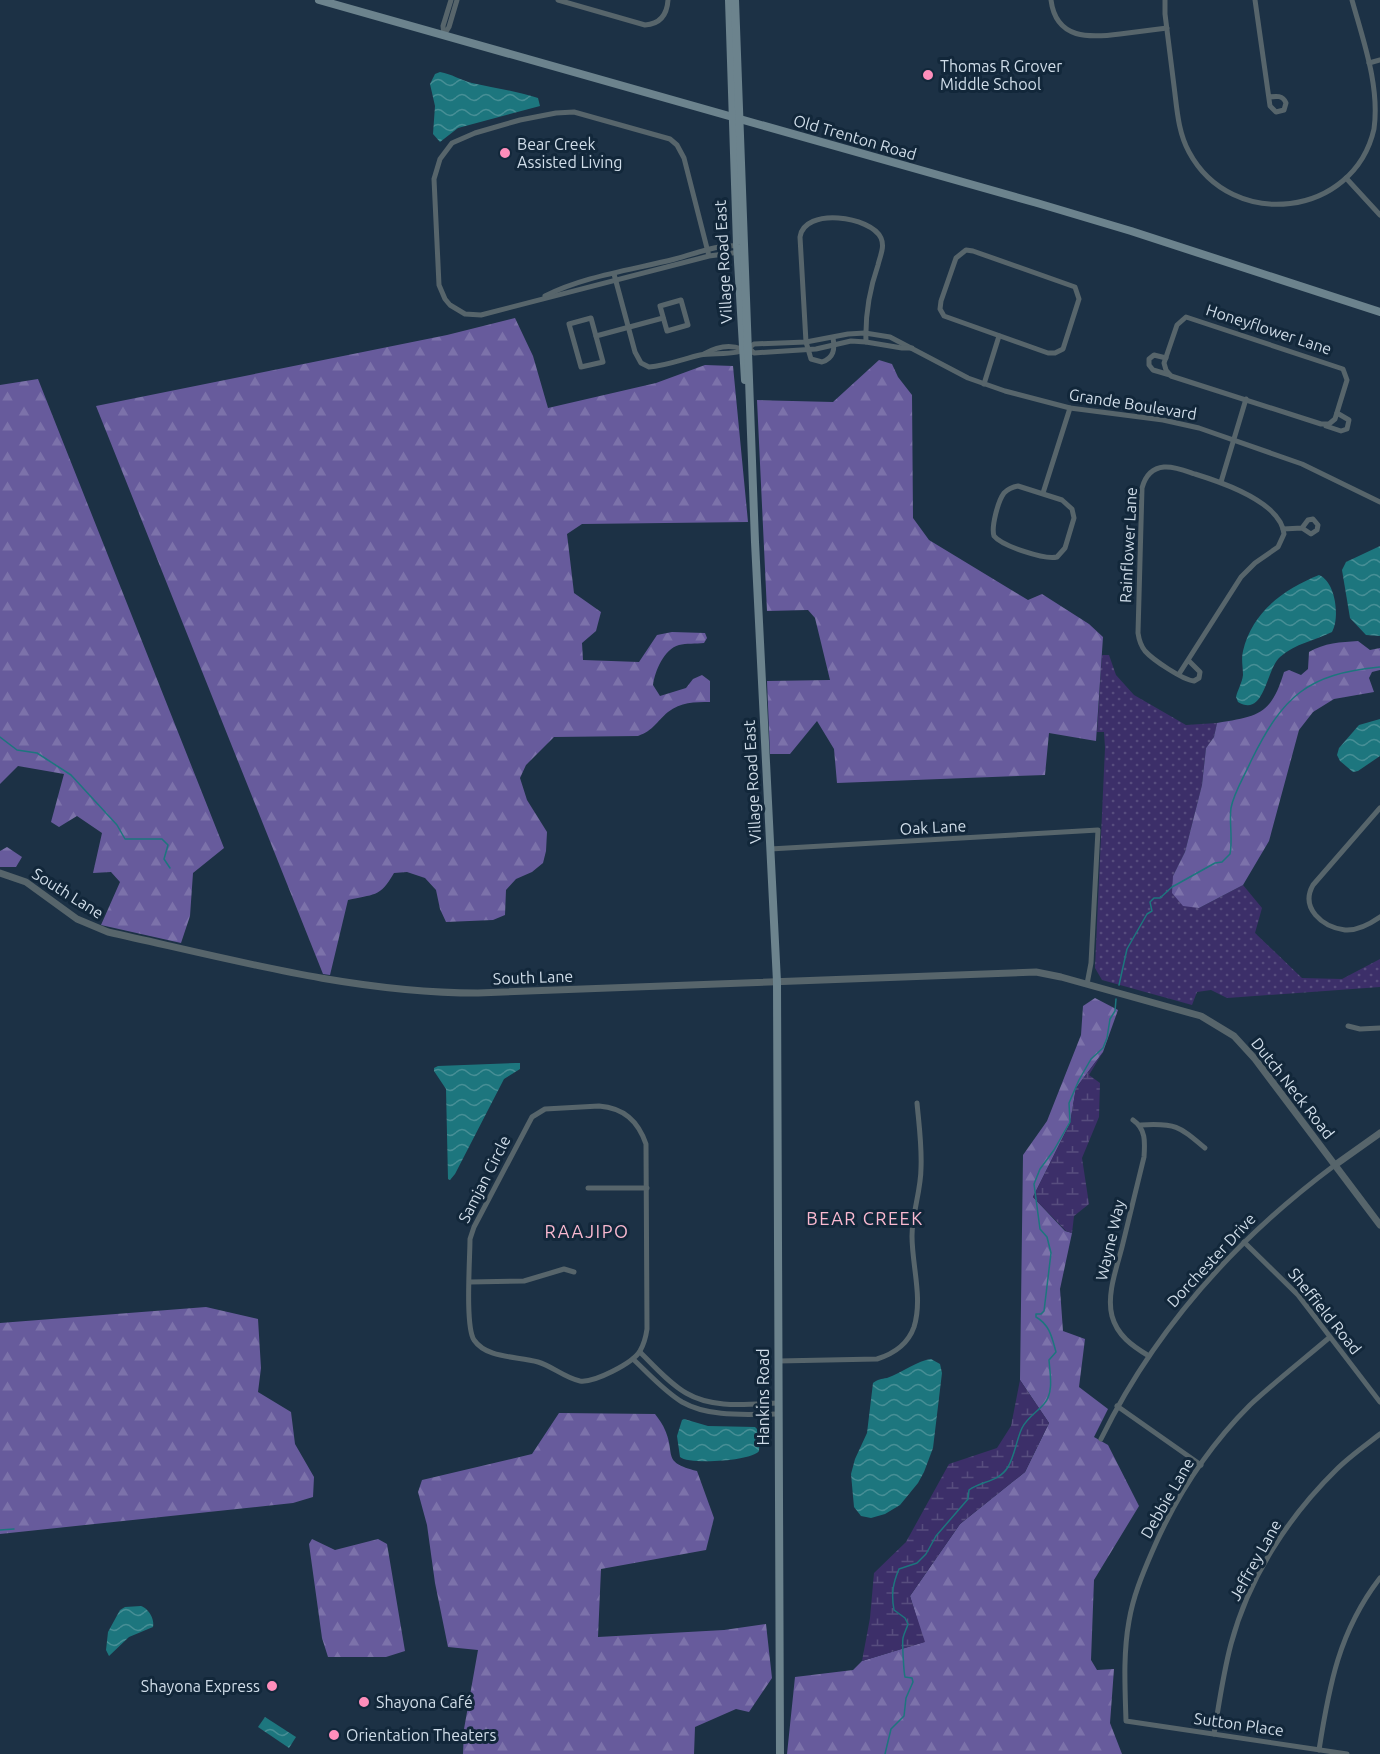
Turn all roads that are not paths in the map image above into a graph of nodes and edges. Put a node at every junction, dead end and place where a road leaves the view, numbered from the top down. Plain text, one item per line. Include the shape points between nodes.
1 (319, 0) edge
2 (451, 0) edge
3 (457, 0) edge
4 (557, 0) edge
5 (668, 0) edge
6 (729, 0) edge
7 (735, 0) edge
8 (1051, 0) edge
9 (1165, 0) edge
10 (1255, 0) edge
11 (1352, 0) edge
12 (1167, 28) junction
13 (444, 35) junction
14 (1380, 60) edge
15 (1369, 63) junction
16 (1269, 97) dead end
17 (736, 118) junction
18 (1346, 178) junction
19 (1380, 215) edge
20 (739, 249) junction
21 (709, 253) junction
22 (615, 277) junction
23 (1380, 312) edge
24 (663, 318) junction
25 (628, 328) junction
26 (866, 333) junction
27 (596, 336) junction
28 (999, 336) junction
29 (834, 341) junction
30 (866, 342) junction
31 (807, 345) junction
32 (914, 348) junction
33 (742, 350) junction
34 (1166, 357) junction
35 (1171, 376) junction
36 (984, 384) junction
37 (1246, 399) junction
38 (1070, 408) junction
39 (1337, 413) junction
40 (1321, 424) junction
41 (1234, 440) junction
42 (1221, 482) junction
43 (1043, 493) junction
44 (1380, 502) edge
45 (1302, 528) dead end
46 (1283, 529) junction
47 (1188, 660) junction
48 (1179, 674) junction
49 (1380, 808) edge
50 (770, 849) junction
51 (0, 873) edge
52 (1380, 917) edge
53 (777, 982) junction
54 (1087, 984) junction
55 (1348, 1026) dead end
56 (1380, 1028) edge
57 (777, 1041) joint
58 (917, 1104) dead end
59 (1133, 1120) dead end
60 (1141, 1125) junction
61 (1380, 1133) edge
62 (1205, 1148) dead end
63 (1335, 1165) junction
64 (588, 1188) dead end
65 (647, 1188) junction
66 (1380, 1225) edge
67 (1244, 1242) junction
68 (574, 1272) dead end
69 (470, 1282) junction
70 (1330, 1338) junction
71 (640, 1352) junction
72 (1149, 1356) junction
73 (633, 1359) junction
74 (778, 1361) junction
75 (1380, 1402) edge
76 (778, 1403) junction
77 (738, 1404) junction
78 (1117, 1406) junction
79 (738, 1413) junction
80 (778, 1414) junction
81 (1380, 1434) edge
82 (1101, 1440) dead end
83 (1201, 1465) junction
84 (1380, 1578) edge
85 (1126, 1721) joint
86 (1214, 1734) junction
87 (1319, 1750) junction
88 (780, 1754) edge
89 (1347, 1754) edge

1 - 13 main road, Old Trenton Road
2 - 13 street
3 - 13 street
4 - 5 street via 645,25 663,16
6 - 17 main road, Village Road East
7 - 17 main road, Village Road East
8 - 12 street via 1061,23 1086,37
9 - 12 street
10 - 16 street
11 - 15 street
12 - 18 street via 1182,136 1196,164 1220,188 1242,199 1274,205 1308,200
13 - 17 main road, Old Trenton Road
14 - 15 street
15 - 18 street via 1376,96 1374,130 1361,160
17 - 20 main road, Village Road East
17 - 23 main road, Old Trenton Road via 1121,227
18 - 19 street
20 - 21 street
20 - 33 main road, Village Road East
21 - 22 street
21 - 22 street via 684,158 670,139 574,112 520,120 459,140 445,151 434,179 439,285 445,299 457,310 472,315 490,313 560,288
22 - 25 street
24 - 24 street via 660,306 681,300 688,325 667,331
24 - 25 street
25 - 27 street
25 - 33 street via 637,358 649,367 726,346
26 - 29 street, Grande Boulevard via 848,334
26 - 30 street
26 - 31 street via 867,298 882,240 876,231 862,224 822,219 807,223 800,234
26 - 32 street, Grande Boulevard via 890,337
27 - 27 street via 603,362 581,367 569,324 591,318
28 - 28 street via 1051,353 1060,352 1066,345 1079,301 1077,290 1071,284 973,251 962,252 956,258 940,301 941,312 947,318
28 - 36 street
29 - 30 street, Grande Boulevard
29 - 31 street, Grande Boulevard
29 - 31 street via 833,355 822,362 811,359
30 - 32 street, Grande Boulevard
31 - 33 street, Grande Boulevard via 754,353
32 - 36 street, Grande Boulevard
33 - 50 main road, Village Road East via 755,521
34 - 35 street via 1164,367
34 - 35 street, Honeyflower Lane via 1154,355 1149,365
34 - 39 street, Honeyflower Lane via 1177,325 1190,317 1343,369 1347,380
35 - 37 street, Honeyflower Lane
36 - 38 street, Grande Boulevard
37 - 40 street, Honeyflower Lane
37 - 41 street
38 - 41 street, Grande Boulevard via 1163,420
38 - 43 street
39 - 40 street via 1333,422
39 - 40 street, Honeyflower Lane via 1347,417 1347,429 1341,431
41 - 42 street
41 - 44 street, Grande Boulevard via 1302,464
42 - 46 street, Rainflower Lane via 1259,502
42 - 48 street, Rainflower Lane via 1166,467 1150,473 1142,488 1138,633 1146,651
43 - 43 street via 1018,486 1004,493 993,528 997,540 1049,558 1061,554 1073,513 1066,502
45 - 46 street
46 - 47 street via 1278,547 1240,577
47 - 48 street
47 - 48 street via 1199,669 1199,678 1191,681
49 - 52 street via 1313,885 1308,905 1334,927 1347,930 1369,925
50 - 53 main road, Village Road East
50 - 54 street, Oak Lane via 1098,830
51 - 53 street, South Lane via 26,882 77,919 108,932 345,982 478,993
53 - 54 street, South Lane via 1021,971
53 - 57 main road, Village Road East
54 - 63 street, Dutch Neck Road via 1193,1013 1225,1029 1255,1059
55 - 56 street
57 - 74 main road, Hankins Road
58 - 74 street via 921,1168 913,1219 917,1286 910,1335 888,1356 877,1359
59 - 60 street
60 - 62 street via 1175,1126
60 - 72 street, Wayne Way via 1144,1157 1110,1306 1122,1335
61 - 63 street, Dorchester Drive
63 - 66 street, Dutch Neck Road
63 - 67 street, Dorchester Drive
64 - 65 street
65 - 69 street, Samjan Circle via 646,1144 638,1126 626,1114 599,1106 538,1112 527,1123 471,1233
65 - 71 street, Samjan Circle via 647,1329
67 - 70 street, Sheffield Road via 1298,1295
67 - 72 street, Dorchester Drive via 1186,1305
68 - 69 street via 564,1269 524,1281
69 - 73 street, Samjan Circle via 471,1333 489,1352 539,1362 584,1381 592,1381
70 - 75 street, Sheffield Road
70 - 83 street, Debbie Lane via 1248,1407
71 - 73 street, Samjan Circle
71 - 77 street via 685,1392 708,1401
72 - 78 street, Dorchester Drive
73 - 79 street via 685,1403 707,1411
74 - 76 main road, Hankins Road
76 - 77 street
76 - 80 main road, Hankins Road
77 - 79 street
78 - 82 street, Dorchester Drive
78 - 83 street
79 - 80 street
80 - 88 main road, Hankins Road
81 - 86 street, Jeffrey Lane via 1317,1490 1266,1560 1231,1644
83 - 85 street, Debbie Lane via 1163,1526 1135,1593 1126,1639
84 - 87 street via 1339,1653 1326,1700
85 - 86 street, Sutton Place
86 - 87 street, Sutton Place
87 - 89 street, Sutton Place

